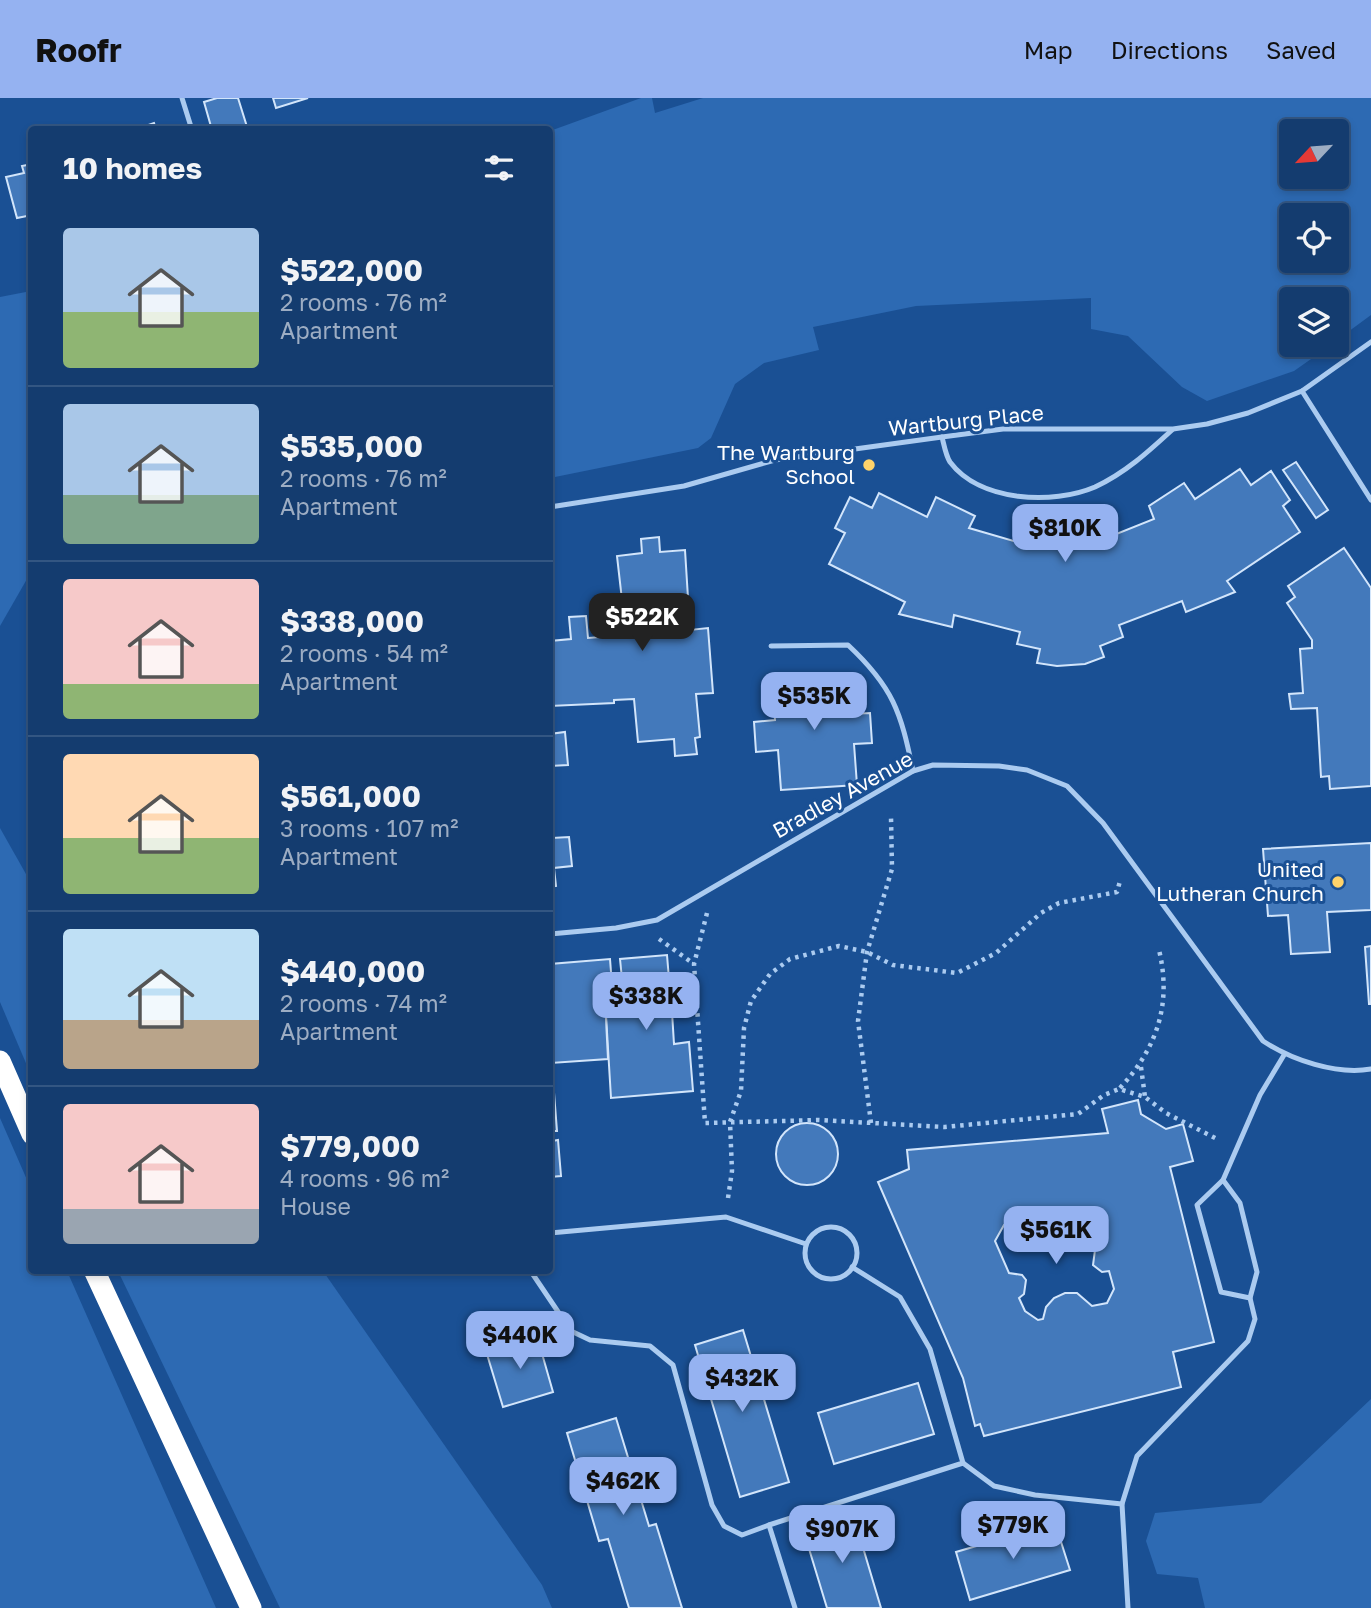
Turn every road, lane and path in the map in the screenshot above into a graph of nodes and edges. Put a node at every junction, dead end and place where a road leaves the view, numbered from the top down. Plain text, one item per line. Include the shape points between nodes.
1 (183, 98) edge
2 (191, 126) edge
3 (1371, 342) edge
4 (1302, 391) junction
5 (1173, 429) junction
6 (942, 437) junction
7 (1371, 500) edge
8 (553, 507) edge
9 (771, 646) dead end
10 (913, 771) junction
11 (891, 817) dead end
12 (1120, 881) dead end
13 (708, 912) dead end
14 (553, 934) edge
15 (658, 939) dead end
16 (1159, 950) dead end
17 (867, 952) junction
18 (694, 964) junction
19 (1284, 1055) junction
20 (0, 1061) edge
21 (1141, 1066) junction
22 (1371, 1069) edge
23 (1119, 1089) junction
24 (1145, 1097) junction
25 (730, 1122) junction
26 (871, 1123) junction
27 (28, 1125) edge
28 (1217, 1139) dead end
29 (1223, 1180) junction
30 (726, 1217) junction
31 (553, 1233) edge
32 (806, 1244) junction
33 (852, 1267) junction
34 (96, 1274) edge
35 (533, 1274) edge
36 (1250, 1298) junction
37 (963, 1463) junction
38 (1122, 1504) junction
39 (769, 1525) junction
40 (251, 1608) edge
41 (795, 1608) edge
42 (1128, 1608) edge

1 - 2 lane
3 - 4 lane, Wartburg Place
4 - 5 lane, Wartburg Place via 1248,413
4 - 7 lane
5 - 6 lane, Wartburg Place via 1003,429
5 - 6 lane via 1128,469 1066,498 1006,494 970,481 949,461
6 - 8 lane, Wartburg Place via 775,460 684,486
9 - 10 lane via 848,645 891,695 903,721
10 - 14 lane, Bradley Avenue via 657,919
10 - 19 lane, Bradley Avenue via 933,765 999,766 1027,770 1067,786 1103,823 1263,1041
11 - 17 path via 892,869
12 - 17 path via 1117,892 1050,908 996,953 957,973 893,965
13 - 18 path
15 - 18 path
16 - 21 path via 1164,972 1163,1009
17 - 25 path via 839,946 812,951 769,974 751,1001 744,1028 741,1091
17 - 26 path via 858,1021
18 - 25 path via 705,1123
19 - 22 lane, Bradley Avenue via 1325,1066
19 - 29 lane via 1260,1095
20 - 27 highway
21 - 23 path
21 - 24 path
23 - 24 path
23 - 26 path via 1078,1114 945,1127
24 - 28 path
25 - 26 path
25 - 30 path via 732,1171
29 - 36 lane via 1240,1203 1257,1272
29 - 36 lane via 1197,1205 1221,1292
30 - 31 lane
30 - 32 lane
32 - 33 lane via 808,1265 824,1278 845,1275
32 - 33 lane via 818,1230 838,1227 853,1240 856,1258
33 - 37 lane via 900,1297 930,1349
34 - 40 highway
35 - 39 lane via 571,1331 590,1340 650,1346 673,1365 712,1506 724,1526 743,1535
36 - 38 lane via 1255,1319 1248,1341 1137,1456
37 - 38 lane via 994,1486
37 - 39 lane
38 - 42 lane
39 - 41 lane

